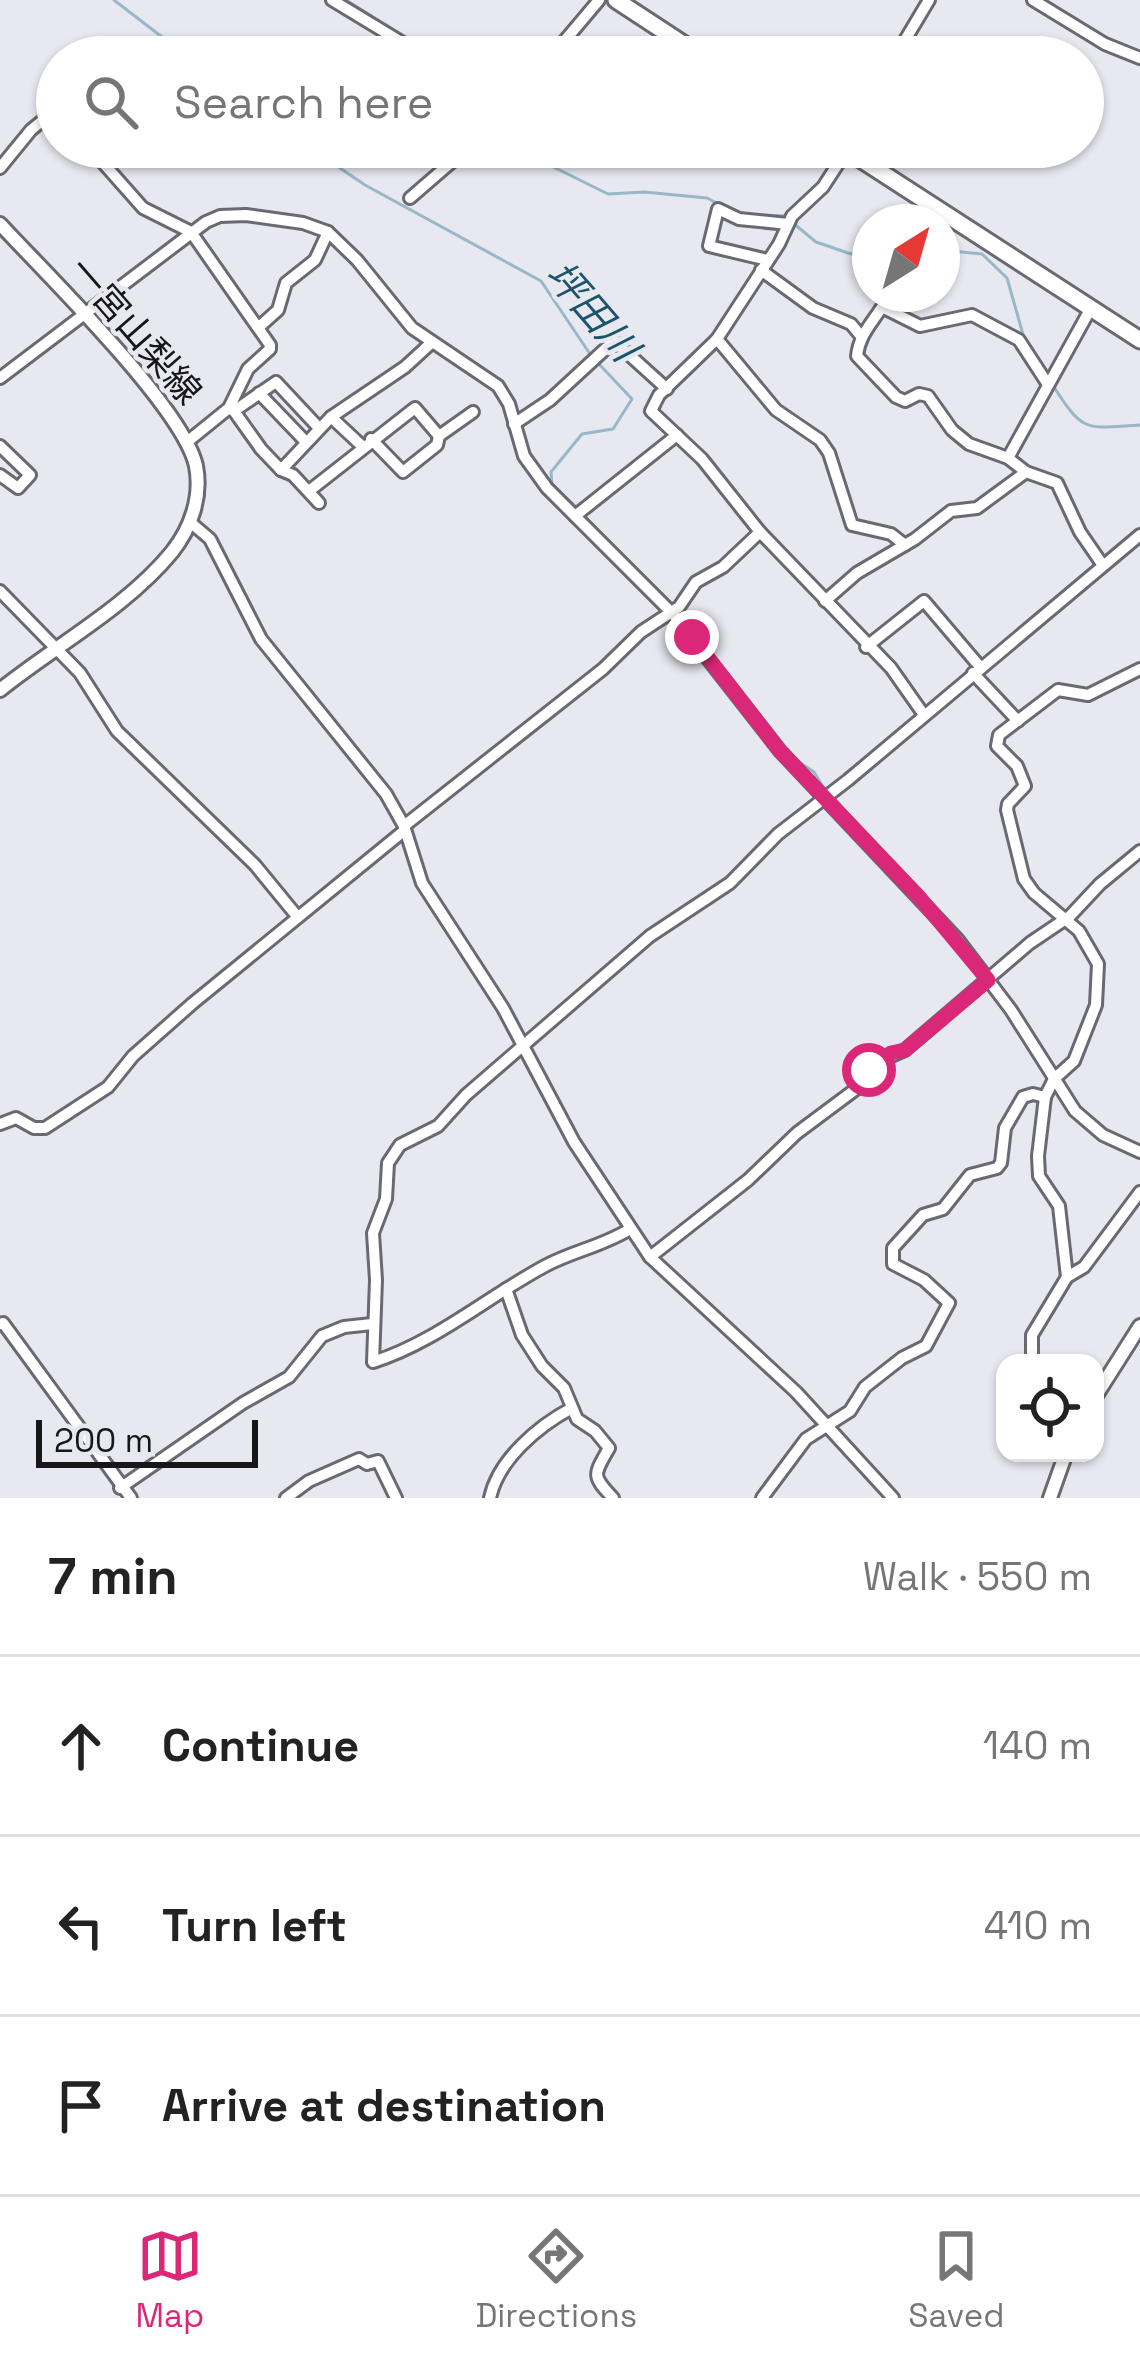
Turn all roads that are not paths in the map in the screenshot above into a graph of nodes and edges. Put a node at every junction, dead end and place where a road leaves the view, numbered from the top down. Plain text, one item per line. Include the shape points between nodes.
1 (332, 0) edge
2 (599, 0) edge
3 (616, 0) edge
4 (929, 0) edge
5 (1033, 0) edge
6 (391, 36) edge
7 (569, 36) edge
8 (671, 36) edge
9 (908, 36) edge
10 (1092, 36) edge
11 (1104, 43) edge
12 (1140, 58) edge
13 (36, 126) edge
14 (0, 168) edge
15 (108, 168) edge
16 (445, 168) edge
17 (834, 168) edge
18 (874, 168) edge
19 (410, 198) dead end
20 (790, 220) junction
21 (0, 224) edge
22 (191, 232) junction
23 (328, 232) junction
24 (765, 265) junction
25 (1091, 308) junction
26 (82, 314) junction
27 (259, 327) junction
28 (860, 336) junction
29 (717, 339) junction
30 (1140, 340) edge
31 (430, 344) junction
32 (0, 378) edge
33 (1049, 380) junction
34 (667, 389) junction
35 (260, 393) junction
36 (232, 410) junction
37 (473, 412) dead end
38 (331, 416) junction
39 (514, 424) junction
40 (319, 428) junction
41 (677, 435) junction
42 (439, 436) junction
43 (187, 442) junction
44 (306, 442) junction
45 (366, 442) junction
46 (0, 446) edge
47 (1008, 458) junction
48 (280, 470) junction
49 (1026, 472) junction
50 (0, 475) edge
51 (308, 491) junction
52 (319, 503) dead end
53 (575, 516) junction
54 (190, 522) junction
55 (760, 532) junction
56 (1140, 535) edge
57 (905, 545) junction
58 (1102, 564) junction
59 (0, 591) edge
60 (825, 601) junction
61 (675, 610) junction
62 (57, 646) junction
63 (866, 647) junction
64 (1140, 669) edge
65 (977, 671) junction
66 (0, 690) edge
67 (925, 715) junction
68 (1018, 721) junction
69 (825, 797) junction
70 (404, 828) junction
71 (1140, 851) edge
72 (296, 915) junction
73 (1065, 920) junction
74 (988, 980) junction
75 (525, 1045) junction
76 (1054, 1079) junction
77 (1045, 1097) junction
78 (0, 1124) edge
79 (1140, 1152) edge
80 (1140, 1192) edge
81 (630, 1228) junction
82 (650, 1257) junction
83 (1066, 1277) junction
84 (506, 1289) junction
85 (0, 1324) edge
86 (372, 1324) junction
87 (1140, 1326) edge
88 (1031, 1354) edge
89 (1104, 1383) edge
90 (572, 1408) junction
91 (826, 1429) junction
92 (1061, 1462) edge
93 (120, 1488) junction
94 (131, 1498) edge
95 (286, 1498) edge
96 (396, 1498) edge
97 (490, 1498) edge
98 (613, 1498) edge
99 (762, 1498) edge
100 (893, 1498) edge
101 (1050, 1498) edge

1 - 6 street
2 - 7 street
3 - 8 highway
4 - 9 street
5 - 10 street
11 - 12 street
13 - 14 street
15 - 22 street via 143,208
16 - 19 street
17 - 20 street
18 - 25 highway
20 - 24 street
20 - 24 street via 739,219 718,209 709,246
21 - 26 main road, 一宮山梨線
22 - 23 street via 233,214
22 - 26 street
22 - 27 street
23 - 27 street
23 - 31 street
24 - 28 street
24 - 29 street
25 - 30 highway
25 - 33 street
26 - 32 street
26 - 43 main road, 一宮山梨線
27 - 36 street via 270,349 248,369
28 - 33 street via 882,307 920,326 972,315 1019,340
28 - 47 street via 857,356 896,398 928,396 960,437
29 - 34 street
29 - 57 street via 776,410 820,440 852,525
31 - 38 street
31 - 39 street via 498,386
33 - 47 street
34 - 39 street via 614,341
34 - 41 street via 651,411
35 - 36 street
35 - 40 street via 276,382
35 - 44 street
36 - 43 street
36 - 48 street
37 - 42 street
38 - 40 street
38 - 45 street
39 - 53 street via 533,472
40 - 44 street
41 - 53 street
41 - 55 street
42 - 45 street via 416,407
42 - 45 street via 403,472
43 - 54 main road, 一宮山梨線 via 198,486
44 - 48 street
45 - 51 street
46 - 50 street via 30,475 18,488
47 - 49 street
48 - 51 street
49 - 57 street
49 - 58 street via 1057,483
51 - 52 street
53 - 61 street
54 - 62 main road via 158,567
54 - 70 street via 210,538 261,639
55 - 60 street
55 - 61 street via 696,582
56 - 58 street
57 - 60 street
58 - 65 street
59 - 62 street
60 - 63 street
61 - 69 street via 744,708
61 - 70 street
62 - 66 main road
62 - 72 street via 118,731
63 - 65 street via 924,601
63 - 67 street
64 - 68 street via 1088,695 1058,690
65 - 67 street
65 - 68 street
67 - 69 street
68 - 73 street via 997,746 1024,777 1007,810 1021,869
69 - 74 street
69 - 75 street
70 - 72 street
70 - 75 street via 422,883
71 - 73 street
72 - 78 street via 108,1087 45,1128 16,1118
73 - 74 street
73 - 76 street via 1091,946 1096,1005 1074,1060
74 - 76 street
74 - 82 street via 905,1050 876,1063 860,1086
75 - 81 street
75 - 86 street via 391,1157 374,1232
76 - 77 street
76 - 79 street via 1089,1125
77 - 83 street via 1039,1175 1059,1206
77 - 91 street via 1023,1097 1005,1128 997,1168 970,1175 944,1209 923,1215 893,1248 892,1264 949,1303 926,1346 865,1387
80 - 83 street via 1084,1267
81 - 82 street
81 - 84 street
82 - 91 street
83 - 88 street via 1032,1335
84 - 86 street via 373,1362
84 - 90 street via 522,1335
85 - 93 street
86 - 93 street via 322,1336 289,1377
87 - 89 main road
90 - 97 street via 541,1425
90 - 98 street via 608,1448 595,1474
91 - 99 street via 806,1439
91 - 100 street
92 - 101 main road
93 - 94 street
95 - 96 street via 358,1460 378,1461

